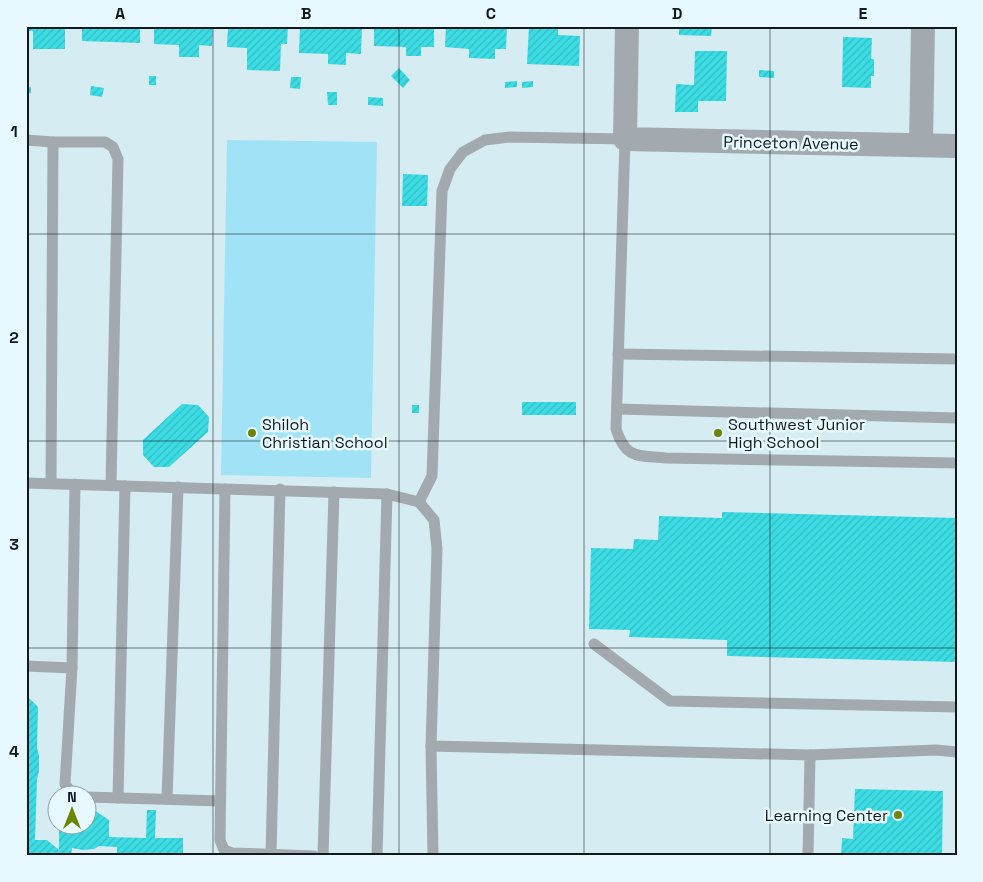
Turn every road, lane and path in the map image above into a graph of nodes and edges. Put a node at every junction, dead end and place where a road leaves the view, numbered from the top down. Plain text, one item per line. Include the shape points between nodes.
1 (627, 26) edge
2 (924, 26) edge
3 (26, 140) edge
4 (625, 140) junction
5 (53, 142) junction
6 (921, 145) junction
7 (957, 146) edge
8 (618, 354) junction
9 (957, 359) edge
10 (617, 409) junction
11 (957, 418) edge
12 (957, 463) edge
13 (26, 483) edge
14 (51, 484) junction
15 (75, 484) junction
16 (111, 486) junction
17 (124, 486) junction
18 (178, 488) junction
19 (225, 489) junction
20 (280, 489) junction
21 (334, 492) junction
22 (387, 494) junction
23 (418, 502) junction
24 (594, 644) dead end
25 (26, 666) edge
26 (72, 668) junction
27 (957, 707) edge
28 (431, 746) junction
29 (957, 752) edge
30 (810, 755) junction
31 (65, 784) edge
32 (98, 797) edge
33 (118, 798) junction
34 (167, 799) junction
35 (220, 800) junction
36 (271, 855) edge
37 (314, 856) edge
38 (323, 856) edge
39 (376, 856) edge
40 (433, 856) edge
41 (808, 856) edge

1 - 4 street
2 - 6 street
3 - 5 lane
4 - 6 street, Princeton Avenue
4 - 8 lane
4 - 23 lane via 510,137 485,140 463,152 450,169 442,191 432,476
5 - 14 lane
5 - 16 lane via 105,142 114,147 118,159
6 - 7 street, Princeton Avenue
8 - 9 lane
8 - 10 lane
10 - 11 lane
10 - 12 lane via 616,429 621,444 632,455
13 - 14 lane
14 - 15 lane
15 - 16 lane
15 - 26 lane
16 - 17 lane
17 - 18 lane
17 - 33 lane
18 - 19 lane
18 - 34 lane
19 - 20 lane
19 - 35 lane
20 - 21 lane
20 - 36 lane
21 - 22 lane
21 - 38 lane
22 - 23 lane
22 - 39 lane
23 - 28 lane via 434,520 437,549
24 - 27 lane via 670,702
25 - 26 lane
26 - 31 lane
28 - 30 lane
28 - 40 lane
29 - 30 lane
30 - 41 lane
32 - 33 lane
33 - 34 lane
34 - 35 lane
35 - 36 lane via 220,840 224,850
36 - 37 lane

